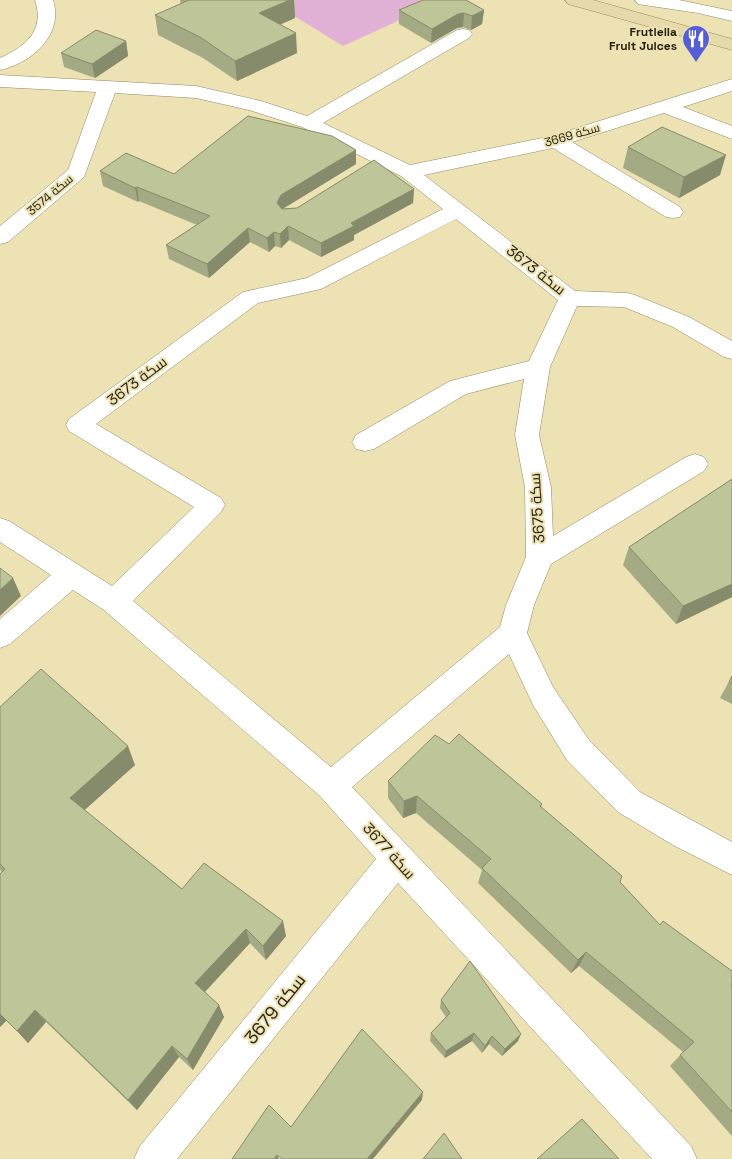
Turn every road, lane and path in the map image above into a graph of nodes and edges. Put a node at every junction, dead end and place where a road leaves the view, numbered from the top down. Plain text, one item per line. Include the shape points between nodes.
1 (44, 0) edge
2 (574, 0) edge
3 (622, 0) edge
4 (644, 0) edge
5 (732, 16) edge
6 (732, 31) edge
7 (463, 34) dead end
8 (732, 45) edge
9 (0, 65) edge
10 (0, 81) edge
11 (732, 85) edge
12 (107, 88) junction
13 (667, 107) junction
14 (309, 123) junction
15 (732, 133) edge
16 (556, 141) junction
17 (408, 172) junction
18 (458, 210) junction
19 (672, 212) dead end
20 (0, 237) edge
21 (570, 298) junction
22 (732, 351) edge
23 (538, 367) junction
24 (365, 442) dead end
25 (695, 464) dead end
26 (0, 528) edge
27 (540, 556) junction
28 (72, 574) junction
29 (114, 602) junction
30 (513, 632) junction
31 (0, 636) edge
32 (331, 786) junction
33 (732, 859) edge
34 (397, 860) junction
35 (153, 1159) edge
36 (678, 1159) edge

1 - 9 street via 46,28 36,43
2 - 8 main road
3 - 6 main road
4 - 5 street
7 - 14 street
10 - 12 street, سكة 3673
11 - 13 street, سكة 3669
12 - 14 street, سكة 3673 via 196,92 254,105
12 - 20 street, سكة 3574 via 77,173
13 - 15 street
13 - 16 street, سكة 3669
14 - 17 street, سكة 3673 via 373,164
16 - 17 street, سكة 3669
16 - 19 street
17 - 18 street, سكة 3673
18 - 21 street, سكة 3673
18 - 29 street, سكة 3673 via 312,284 251,297 78,425 212,505
21 - 22 street, سكة 3673 via 627,300 681,322
21 - 23 street, سكة 3675
23 - 24 street via 458,387
23 - 27 street, سكة 3675 via 527,435 538,486
25 - 27 street
26 - 28 street, سكة 3677
27 - 30 street, سكة 3675
28 - 29 street, سكة 3677
28 - 31 street
29 - 32 street, سكة 3677
30 - 32 street
30 - 33 street via 543,696 578,750 629,802
32 - 34 street, سكة 3677
34 - 35 street, سكة 3679
34 - 36 street, سكة 3677

